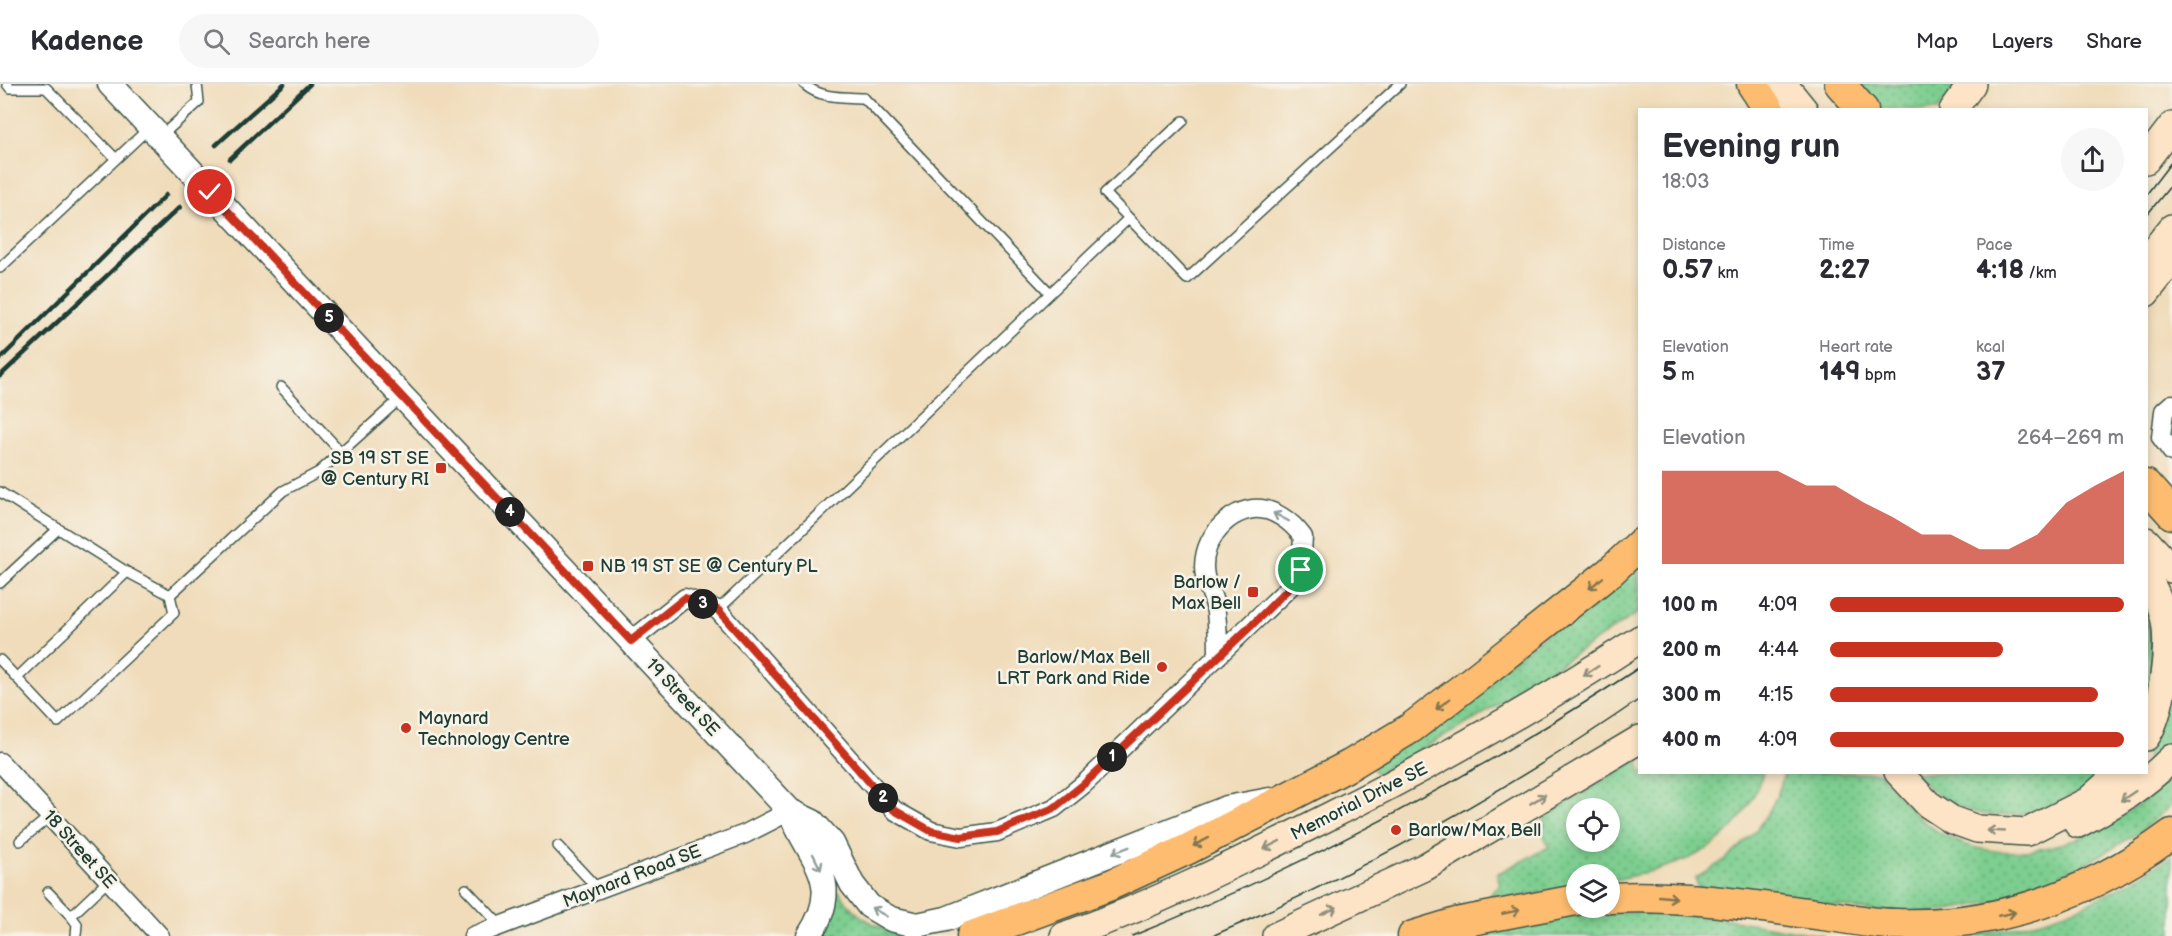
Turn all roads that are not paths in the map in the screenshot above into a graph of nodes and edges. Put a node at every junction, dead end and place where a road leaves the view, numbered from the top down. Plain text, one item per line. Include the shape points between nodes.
1 (6, 84) edge
2 (110, 84) edge
3 (196, 84) edge
4 (804, 84) edge
5 (1400, 84) edge
6 (1752, 84) edge
7 (1783, 84) edge
8 (1840, 84) edge
9 (1972, 84) edge
10 (1767, 108) edge
11 (1802, 108) edge
12 (1861, 108) edge
13 (1954, 108) edge
14 (1183, 121) dead end
15 (2172, 126) edge
16 (155, 132) junction
17 (2148, 157) edge
18 (116, 159) junction
19 (1128, 218) junction
20 (2172, 228) edge
21 (2148, 258) edge
22 (2172, 260) edge
23 (0, 268) edge
24 (2148, 290) edge
25 (1050, 293) junction
26 (281, 387) dead end
27 (402, 397) junction
28 (2172, 404) edge
29 (341, 452) junction
30 (2172, 452) edge
31 (2148, 487) edge
32 (0, 492) edge
33 (2172, 514) edge
34 (58, 529) junction
35 (2148, 544) edge
36 (1638, 546) edge
37 (2172, 569) edge
38 (127, 572) junction
39 (2148, 578) edge
40 (0, 583) edge
41 (170, 595) junction
42 (718, 610) junction
43 (1638, 640) edge
44 (631, 641) junction
45 (1218, 656) junction
46 (0, 660) edge
47 (17, 678) junction
48 (2148, 734) edge
49 (1638, 740) edge
50 (2172, 758) edge
51 (0, 762) edge
52 (1900, 774) edge
53 (2118, 774) edge
54 (1296, 795) junction
55 (790, 811) junction
56 (50, 816) junction
57 (2027, 832) junction
58 (2172, 834) edge
59 (20, 841) dead end
60 (558, 846) dead end
61 (108, 881) junction
62 (466, 889) dead end
63 (598, 889) junction
64 (48, 892) dead end
65 (1620, 898) edge
66 (1566, 902) edge
67 (70, 916) junction
68 (501, 926) junction
69 (76, 935) edge
70 (160, 936) edge
71 (473, 936) edge
72 (809, 936) edge
73 (972, 936) edge
74 (1064, 936) edge
75 (1276, 936) edge
76 (1413, 936) edge

1 - 18 lane via 26,90 45,88
2 - 16 street, 19 Street SE
3 - 16 lane via 199,102
4 - 25 lane via 830,96 864,98
5 - 19 lane via 1187,279
6 - 10 main road
7 - 11 main road
8 - 12 main road
9 - 13 main road
14 - 19 lane via 1105,193
15 - 17 main road
16 - 18 lane
16 - 27 street, 19 Street SE
18 - 23 lane
19 - 25 lane
20 - 21 main road
22 - 24 main road
25 - 42 lane
26 - 29 lane
27 - 29 lane
27 - 44 street, 19 Street SE
28 - 30 street via 2164,411 2161,437
29 - 41 lane via 319,472 283,491
31 - 33 main road
32 - 34 lane
34 - 38 lane
34 - 40 lane
35 - 37 main road
36 -> 54 main road via 1528,639 1411,728
38 - 41 lane
38 - 47 lane
39 - 48 main road via 2164,614 2166,660 2154,726
41 - 47 lane via 174,613 58,722
42 - 44 street via 685,598
42 - 45 street via 894,810 931,831 961,837 997,832 1054,808
43 -> 74 main road, Memorial Drive SE via 1572,684 1412,776 1196,884
44 - 55 street, 19 Street SE
45 -> 45 street via 1296,581 1301,570 1303,537 1294,525 1261,509 1245,510 1214,531 1206,554 1204,575 1215,604
46 - 47 lane
75 -> 49 main road via 1425,867
50 -> 57 main road via 2148,783 2076,825
51 - 56 street, 18 Street SE
57 -> 52 main road via 1977,829 1952,820 1928,804
53 - 57 main road via 2088,801
54 -> 55 street via 1227,808 946,919 917,926 891,919 869,906 852,884 832,843 813,822
54 -> 73 main road via 1108,886
55 - 63 street, Maynard Road SE via 745,834
55 -> 72 street via 799,835 823,873 824,899 819,922
56 - 59 lane
56 - 61 street, 18 Street SE
65 -> 58 main road via 1655,896 1893,924 1957,924 2022,911 2088,885 2142,857
60 - 63 lane
61 - 67 lane
61 - 70 street, 18 Street SE
62 - 68 lane
63 - 68 street, Maynard Road SE
64 - 67 lane
76 -> 66 main road via 1456,923
67 - 69 lane via 77,924
68 - 71 street, Maynard Road SE

